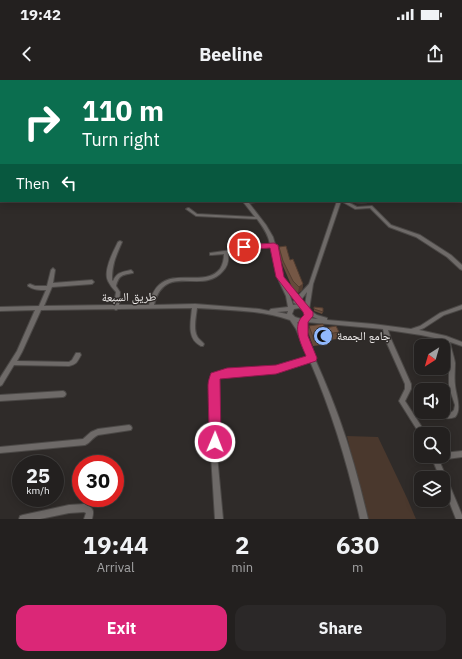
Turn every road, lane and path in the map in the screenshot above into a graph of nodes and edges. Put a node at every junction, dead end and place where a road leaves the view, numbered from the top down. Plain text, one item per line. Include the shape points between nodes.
1 (246, 202) edge
2 (339, 202) edge
3 (345, 202) edge
4 (188, 209) dead end
5 (259, 218) junction
6 (120, 242) dead end
7 (274, 245) junction
8 (226, 253) junction
9 (212, 254) dead end
10 (462, 268) edge
11 (53, 270) dead end
12 (131, 272) dead end
13 (280, 277) junction
14 (92, 282) dead end
15 (310, 284) junction
16 (30, 286) dead end
17 (49, 286) junction
18 (114, 286) junction
19 (298, 300) junction
20 (195, 306) junction
21 (151, 307) junction
22 (462, 307) edge
23 (40, 308) junction
24 (116, 308) junction
25 (291, 308) junction
26 (0, 309) edge
27 (307, 310) junction
28 (259, 311) junction
29 (292, 319) junction
30 (304, 320) junction
31 (338, 322) junction
32 (385, 328) junction
33 (412, 331) junction
34 (303, 336) junction
35 (446, 338) junction
36 (201, 344) dead end
37 (462, 344) edge
38 (78, 355) dead end
39 (312, 358) junction
40 (12, 363) junction
41 (0, 383) edge
42 (63, 394) dead end
43 (0, 398) edge
44 (450, 415) edge
45 (419, 427) edge
46 (129, 428) dead end
47 (0, 450) edge
48 (462, 454) edge
49 (450, 455) edge
50 (438, 463) edge
51 (23, 519) edge
52 (88, 519) edge
53 (219, 519) edge
54 (364, 519) edge
55 (460, 519) edge

1 - 5 street
2 - 15 street
3 - 10 street via 356,208 370,207 390,226 418,236 449,256
4 - 5 street via 196,215
5 - 7 street
6 - 18 street via 111,263 110,280
7 - 8 street via 248,246
7 - 13 street
8 - 9 street
8 - 21 street via 225,264 217,275 167,282 157,290
11 - 17 street
12 - 18 street via 118,275
13 - 19 street
13 - 25 street
14 - 17 street
15 - 19 street
15 - 27 street
16 - 17 street
17 - 23 street
18 - 24 street via 118,292
19 - 25 street
19 - 27 street
20 - 21 street, طريق السبعة
20 - 28 street, طريق السبعة
20 - 36 street via 193,334 196,341
21 - 24 street, طريق السبعة
22 - 33 street via 442,314
23 - 24 street, طريق السبعة
23 - 26 street, طريق السبعة
23 - 40 street
25 - 27 street via 299,306
25 - 28 street
25 - 29 street via 289,314
27 - 30 street via 308,316
27 - 31 street via 319,317
28 - 29 street
29 - 30 street
29 - 34 street
30 - 31 street
30 - 34 street
31 - 32 street
32 - 33 street
32 - 45 street via 408,384 402,401
33 - 35 street
34 - 39 street
35 - 37 street
35 - 44 street via 452,362 452,387 458,405 457,411
38 - 40 street via 74,362 69,364
39 - 53 street via 276,369 227,373 214,377 214,455
39 - 54 street via 340,429
40 - 41 street
42 - 43 street
46 - 47 street via 98,432 85,442
48 - 49 street
50 - 55 street
51 - 52 street via 85,508 90,512

